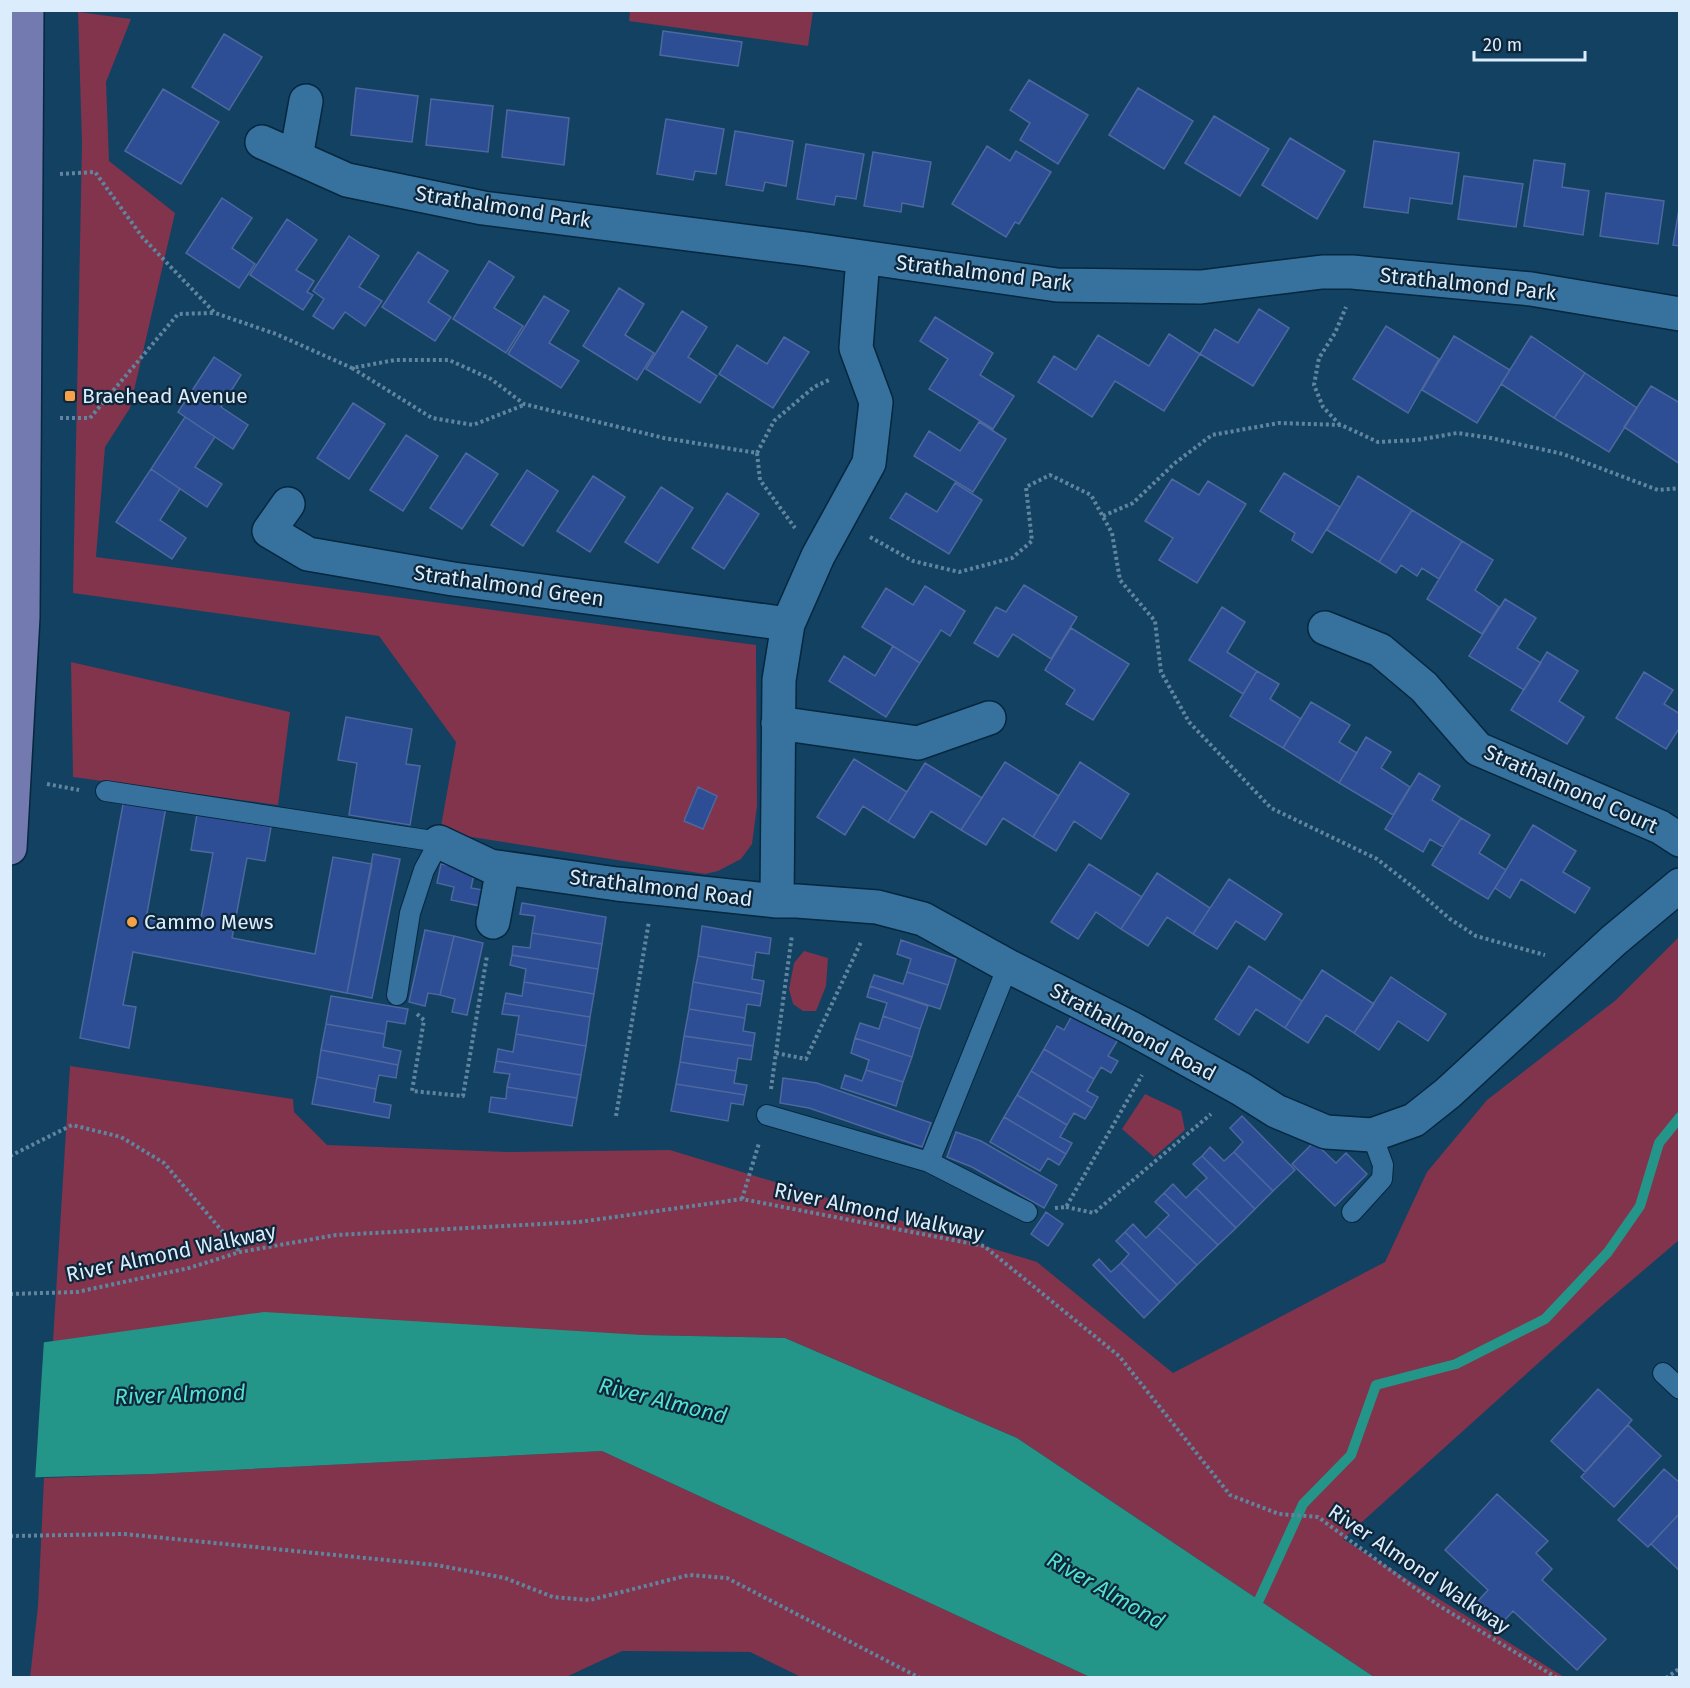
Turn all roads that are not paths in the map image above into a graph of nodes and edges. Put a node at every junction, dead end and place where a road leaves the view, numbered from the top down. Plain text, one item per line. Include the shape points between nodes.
1 (27, 10) edge
2 (306, 101) dead end
3 (262, 142) dead end
4 (296, 157) junction
5 (863, 258) junction
6 (1680, 314) edge
7 (288, 504) dead end
8 (17, 556) edge
9 (788, 624) junction
10 (1325, 628) dead end
11 (989, 718) dead end
12 (778, 723) junction
13 (105, 791) road end
14 (1680, 840) edge
15 (439, 842) junction
16 (10, 848) edge
17 (503, 868) junction
18 (1680, 885) edge
19 (787, 901) junction
20 (492, 922) road end
21 (1008, 966) junction
22 (397, 995) road end
23 (767, 1115) road end
24 (1372, 1135) junction
25 (929, 1162) junction
26 (1027, 1212) road end
27 (1352, 1212) dead end
28 (1663, 1373) dead end
29 (1680, 1389) edge

1 - 8 main road via 25,417
2 - 4 street
3 - 4 street, Strathalmond Park
4 - 5 street, Strathalmond Park via 347,180 483,207
5 - 6 street, Strathalmond Park via 1057,285 1201,287 1352,272 1531,289
5 - 9 street via 856,348 876,402 868,463 818,556
7 - 9 street, Strathalmond Green via 269,531 308,554 453,579
8 - 16 main road via 23,616
9 - 12 street via 779,680
10 - 14 street, Strathalmond Court via 1380,650 1424,687 1478,749 1660,827
11 - 12 street via 918,743
12 - 19 street
13 - 15 lane, Strathalmond Road
15 - 17 street, Strathalmond Road via 490,866
15 - 22 lane via 424,870 410,913
17 - 19 street, Strathalmond Road
17 - 20 street
18 - 24 street, Strathalmond Road via 1414,1120
19 - 21 street, Strathalmond Road via 877,907 923,919
21 - 24 street, Strathalmond Road via 1129,1028 1276,1111 1326,1132
21 - 25 lane
23 - 25 lane
24 - 27 lane via 1383,1165 1382,1179
25 - 26 lane
28 - 29 lane

